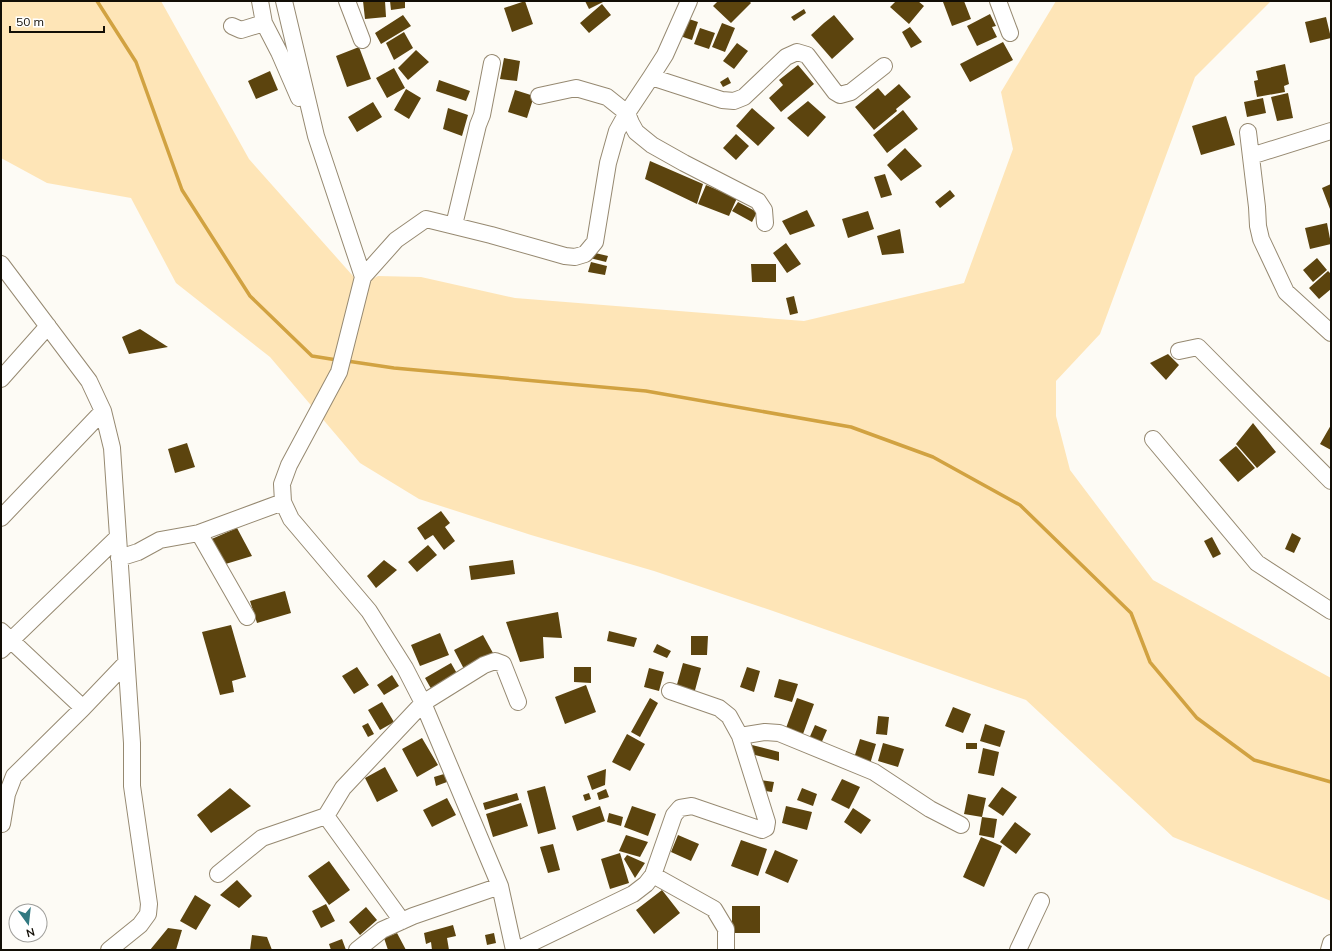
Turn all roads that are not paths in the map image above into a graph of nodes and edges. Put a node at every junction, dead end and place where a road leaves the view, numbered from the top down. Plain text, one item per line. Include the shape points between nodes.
1 (260, 1) edge
2 (284, 1) edge
3 (347, 1) edge
4 (689, 1) edge
5 (998, 1) edge
6 (264, 23) junction
7 (232, 26) dead end
8 (1010, 33) dead end
9 (362, 40) dead end
10 (492, 63) dead end
11 (884, 66) dead end
12 (651, 78) junction
13 (539, 96) dead end
14 (627, 113) junction
15 (1331, 131) edge
16 (1248, 132) dead end
17 (316, 136) junction
18 (1251, 156) junction
19 (765, 223) dead end
20 (454, 226) junction
21 (1, 264) edge
22 (363, 277) junction
23 (48, 326) junction
24 (1331, 333) edge
25 (1179, 351) dead end
26 (1, 379) edge
27 (103, 412) junction
28 (1153, 439) dead end
29 (1331, 481) edge
30 (283, 502) junction
31 (1, 518) edge
32 (199, 533) junction
33 (118, 537) junction
34 (120, 558) junction
35 (1331, 611) edge
36 (247, 617) dead end
37 (4, 640) edge
38 (126, 663) junction
39 (670, 692) dead end
40 (518, 702) dead end
41 (424, 703) junction
42 (83, 708) junction
43 (740, 736) junction
44 (326, 816) junction
45 (2, 824) dead end
46 (961, 825) dead end
47 (218, 874) dead end
48 (653, 875) junction
49 (500, 886) junction
50 (1041, 901) dead end
51 (402, 922) junction
52 (1331, 943) edge
53 (109, 950) edge
54 (357, 950) edge
55 (514, 950) edge
56 (517, 950) edge
57 (726, 950) edge
58 (1018, 950) edge
59 (1329, 950) edge

1 - 6 street
2 - 17 street
3 - 9 street
4 - 12 street via 665,55
5 - 8 street
6 - 7 street via 241,30
6 - 17 street
10 - 20 street via 482,115
11 - 12 street via 851,92 840,95 807,55 797,52 786,57 744,97 734,101 722,100
12 - 14 street
13 - 14 street via 576,88 607,98
14 - 19 street via 636,132 652,144 758,201 764,210
14 - 20 street via 617,131 610,156 595,242 585,254 575,258 565,256
15 - 18 street
16 - 18 street
17 - 22 street
18 - 24 street via 1261,239 1286,292
20 - 22 street via 426,219 396,240
21 - 23 street
22 - 30 street via 340,372 289,465 282,484
23 - 26 street
23 - 27 street via 89,381
25 - 29 street via 1198,347
27 - 31 street
27 - 33 street via 112,448
28 - 35 street via 1257,563
30 - 32 street
30 - 41 street via 291,519 369,611
32 - 34 street via 160,540
32 - 36 street
33 - 34 street
33 - 37 street
34 - 38 street
37 - 42 street
38 - 42 street
38 - 53 street via 132,743 132,786 149,904 148,914 140,925
39 - 43 street via 719,708 729,716
40 - 41 street via 503,664 495,661 484,665
41 - 44 street via 343,788
41 - 49 street
42 - 45 street via 14,776 7,794
43 - 46 street via 765,732 787,736 874,772 930,809
43 - 48 street via 767,822 766,828 762,830 692,806 680,808 674,815
44 - 47 street via 262,838
44 - 51 street
48 - 56 street via 633,894
48 - 57 street via 714,909 726,929
49 - 51 street
49 - 55 street
50 - 58 street
51 - 54 street via 382,930
52 - 59 street

